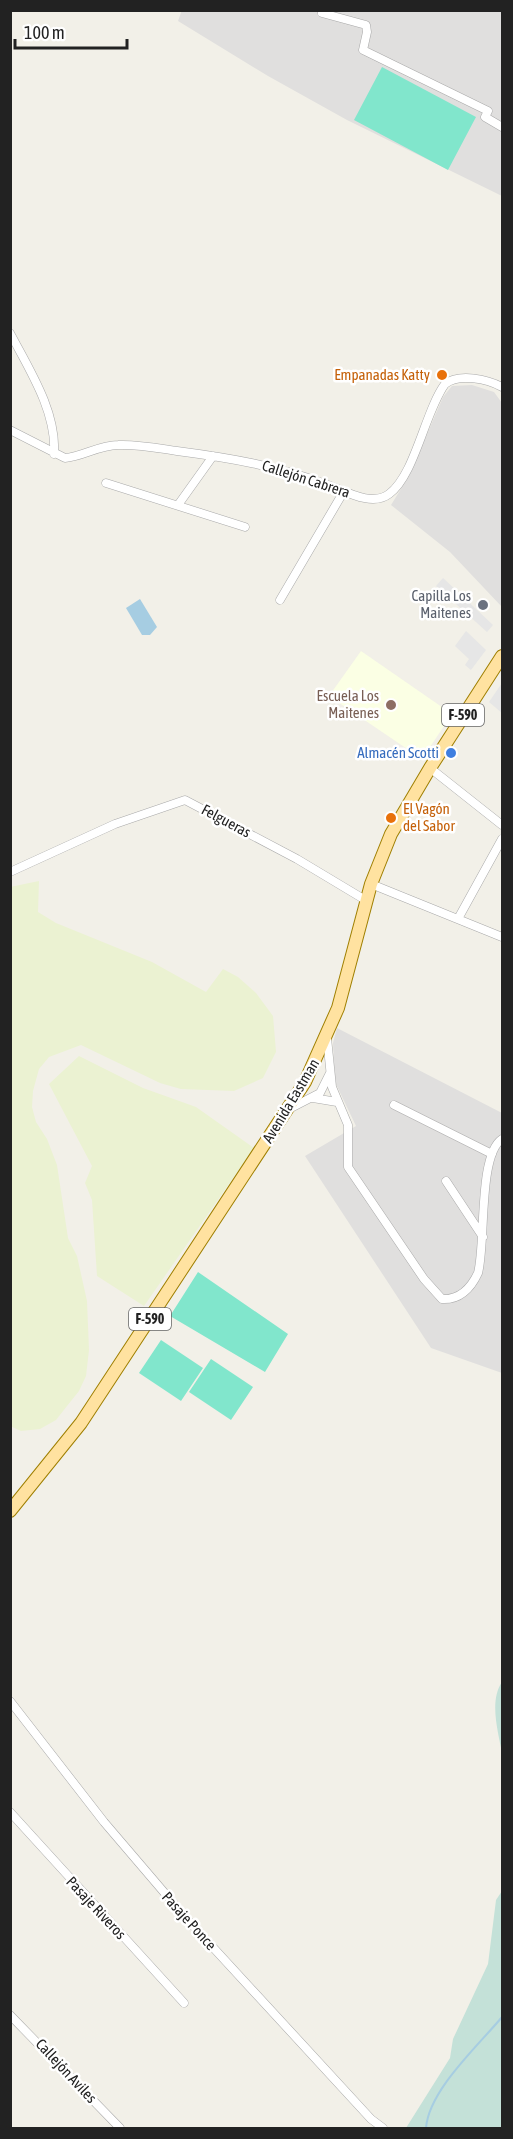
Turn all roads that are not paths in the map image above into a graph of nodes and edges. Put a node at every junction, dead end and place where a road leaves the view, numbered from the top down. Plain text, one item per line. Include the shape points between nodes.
1 (322, 13) dead end
2 (502, 127) edge
3 (10, 333) edge
4 (502, 387) edge
5 (10, 430) edge
6 (54, 454) junction
7 (213, 456) junction
8 (106, 483) dead end
9 (344, 491) junction
10 (178, 505) junction
11 (245, 527) dead end
12 (280, 600) dead end
13 (502, 656) edge
14 (430, 768) junction
15 (502, 825) edge
16 (502, 838) edge
17 (10, 872) edge
18 (371, 884) junction
19 (367, 902) junction
20 (459, 917) junction
21 (502, 937) edge
22 (327, 1037) junction
23 (330, 1072) junction
24 (313, 1098) junction
25 (337, 1102) junction
26 (394, 1105) dead end
27 (287, 1111) junction
28 (502, 1139) edge
29 (492, 1154) junction
30 (446, 1181) dead end
31 (483, 1237) junction
32 (10, 1511) edge
33 (10, 1701) edge
34 (10, 1812) edge
35 (184, 2003) dead end
36 (10, 2014) edge
37 (120, 2128) edge
38 (383, 2128) edge

1 - 2 street via 366,26 363,50 488,111 485,117
3 - 6 street via 41,393 55,443
4 - 9 street, Callejón Cabrera via 463,378 448,382 392,492 376,499
5 - 6 street
6 - 7 street, Callejón Cabrera via 71,458 95,448 119,445
7 - 9 street, Callejón Cabrera via 279,467
7 - 10 street
8 - 10 street
9 - 12 street
10 - 11 street
13 - 14 main road, Avenida Eastman / F-590
14 - 15 street
14 - 18 main road, Avenida Eastman / F-590 via 397,822
16 - 20 street
17 - 19 street, Felgueras via 115,824 185,800 297,859
18 - 19 main road, Avenida Eastman / F-590
18 - 20 street
19 - 22 main road, Avenida Eastman / F-590
20 - 21 street
22 - 23 street
22 - 27 main road, Avenida Eastman / F-590
23 - 24 street via 324,1088
23 - 25 street
24 - 25 street
24 - 27 street
25 - 31 street via 348,1125 348,1167 424,1279 442,1299 461,1295 474,1282
26 - 29 street
27 - 32 main road, Avenida Eastman / F-590 via 81,1423
28 - 29 street
29 - 31 street
30 - 31 street
33 - 38 street, Pasaje Ponce via 104,1822 186,1918
34 - 35 street, Pasaje Riveros
36 - 37 street, Callejón Aviles

